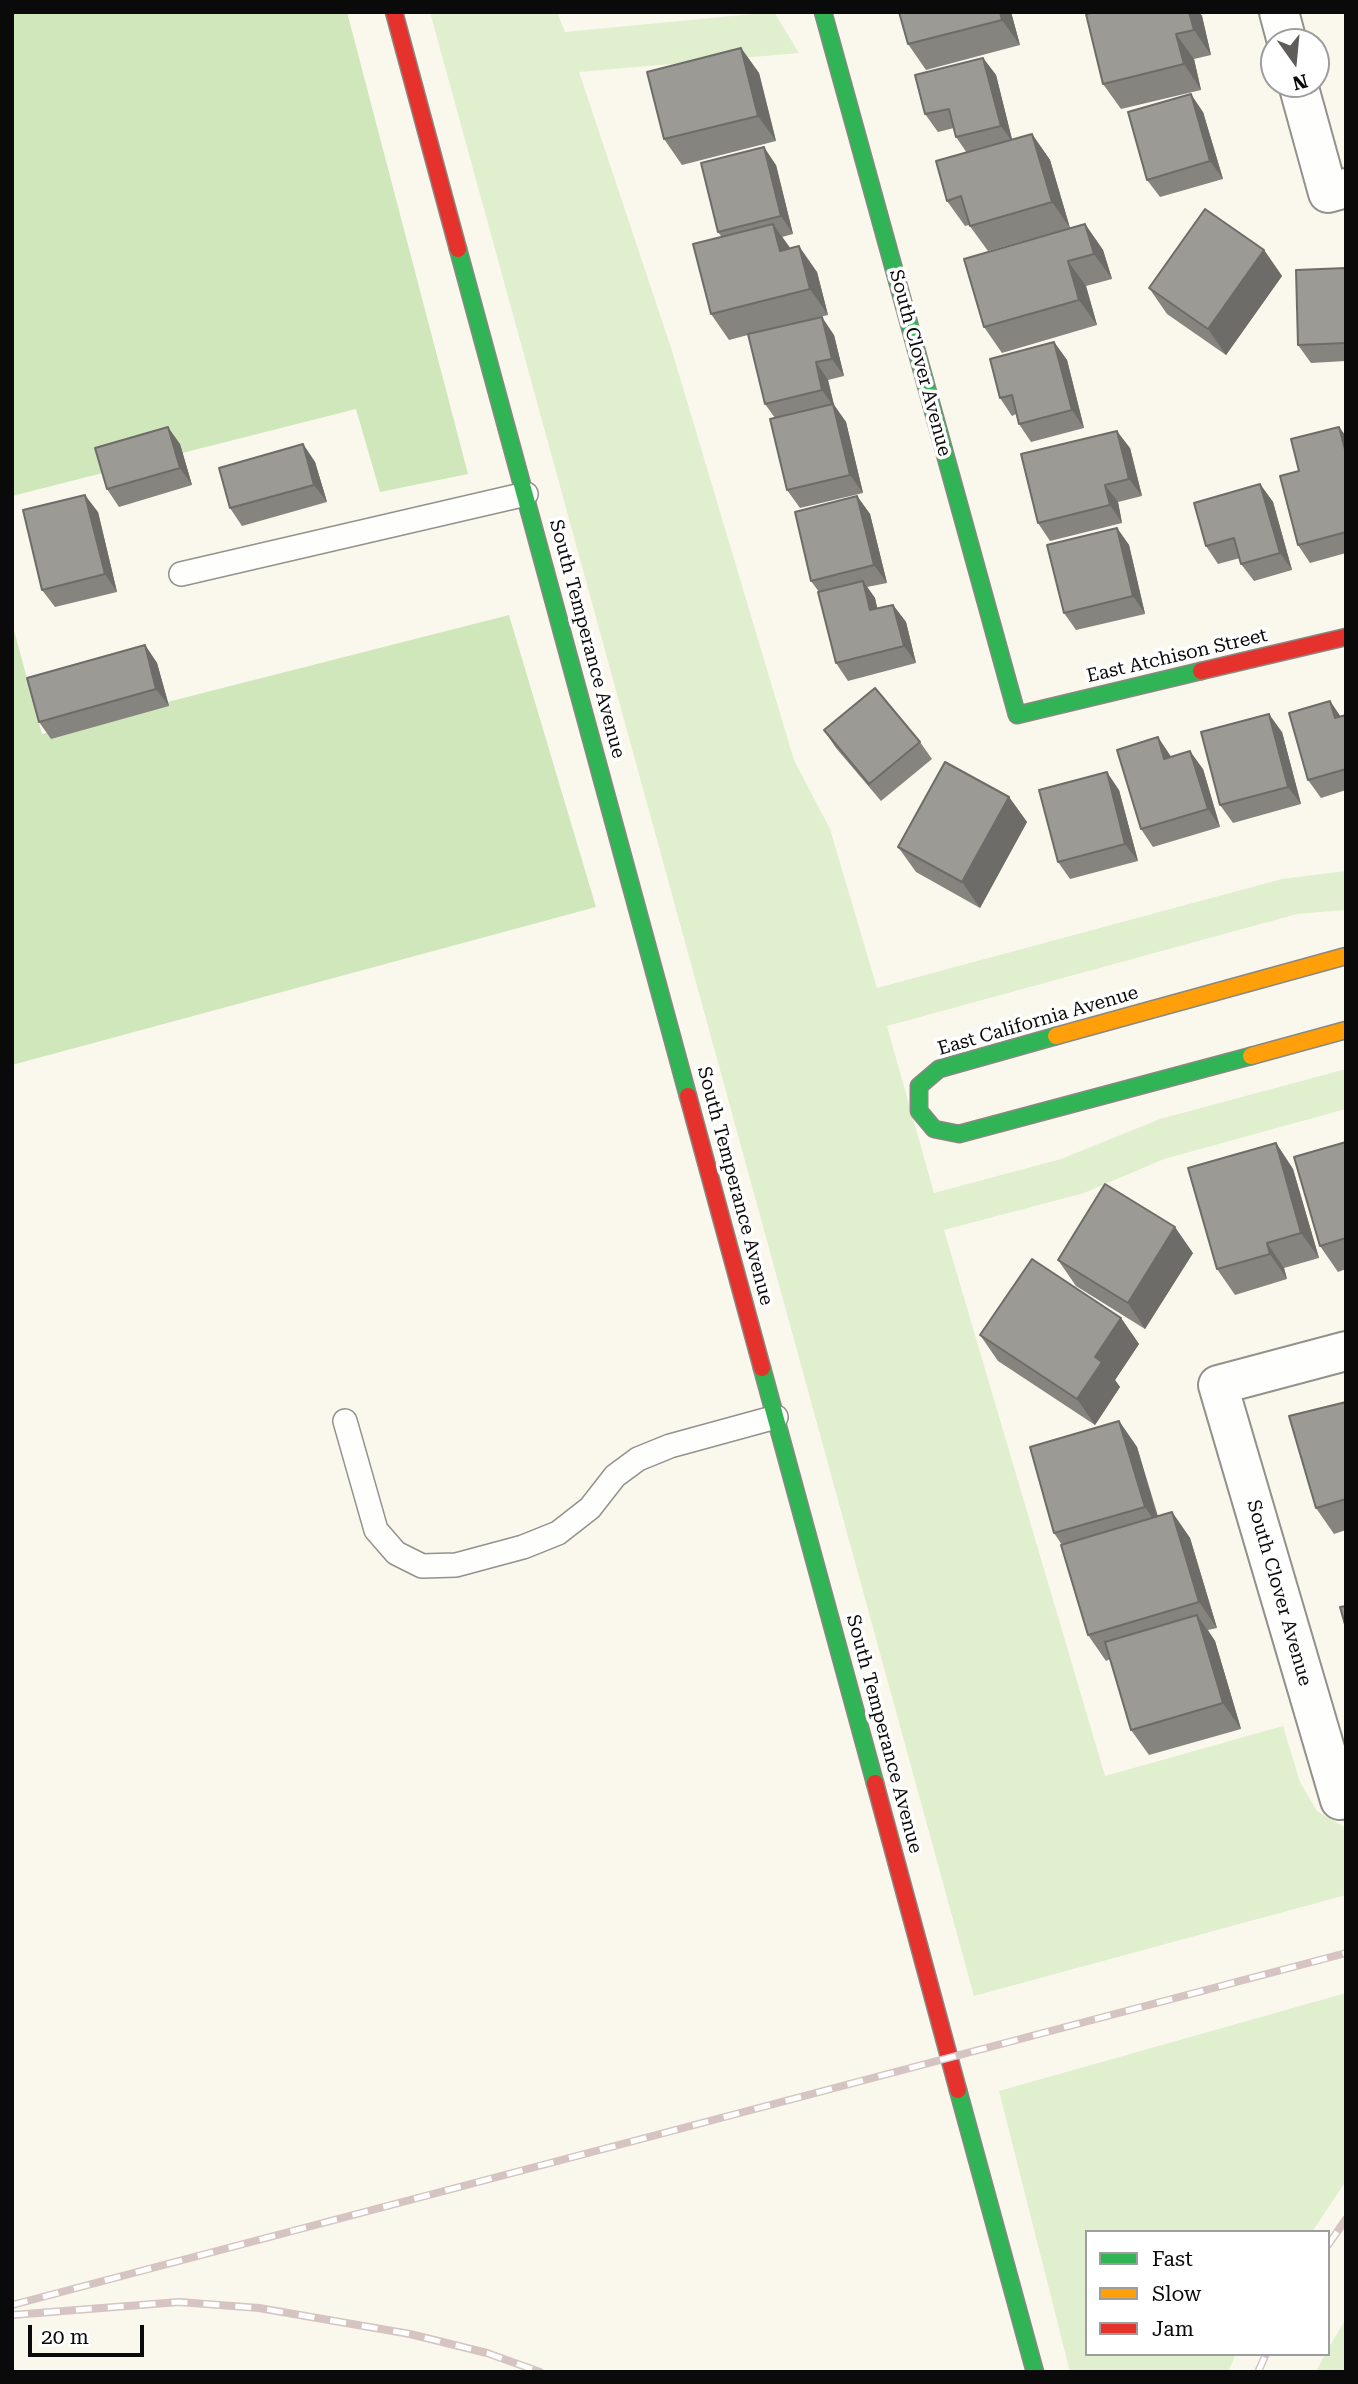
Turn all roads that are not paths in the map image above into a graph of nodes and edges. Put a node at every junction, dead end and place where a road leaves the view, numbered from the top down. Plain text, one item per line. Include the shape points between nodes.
1 (394, 12) edge
2 (823, 12) edge
3 (1303, 98) edge
4 (1337, 191) edge
5 (526, 494) junction
6 (181, 574) dead end
7 (1346, 638) edge
8 (1017, 715) joint
9 (1346, 956) edge
10 (1346, 1030) edge
11 (1346, 1351) edge
12 (776, 1417) junction
13 (345, 1421) dead end
14 (1343, 1799) edge
15 (1035, 2372) edge

1 - 5 main road, South Temperance Avenue
2 - 8 main road, South Clover Avenue
3 - 4 street
5 - 6 lane
5 - 12 main road, South Temperance Avenue
7 - 8 main road, East Atchison Street
9 - 10 main road, East California Avenue via 939,1069 919,1086 919,1111 933,1129 959,1134
11 - 14 street, South Clover Avenue via 1217,1385
12 - 13 lane via 638,1458 615,1476 590,1508 558,1533 535,1543 456,1565 422,1566 396,1553 376,1530
12 - 15 main road, South Temperance Avenue

